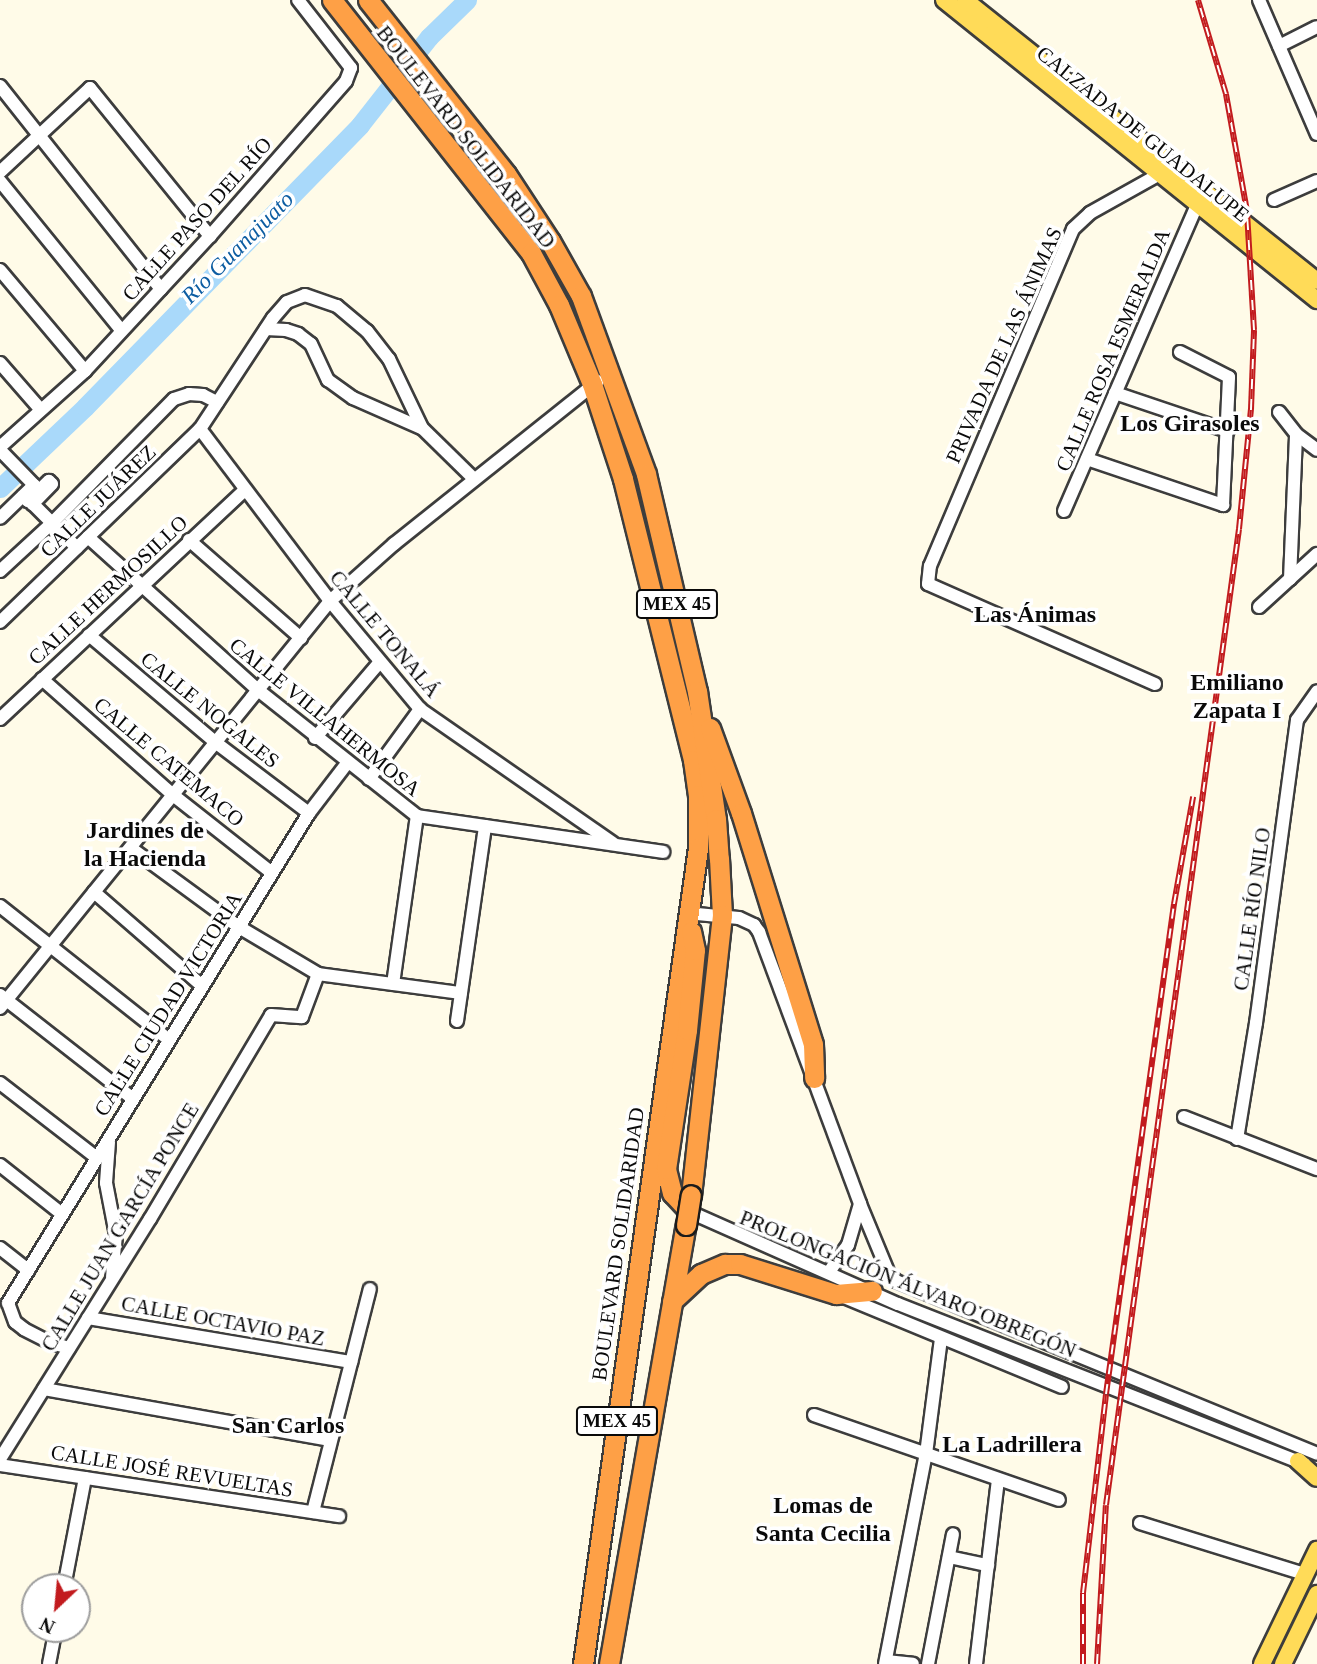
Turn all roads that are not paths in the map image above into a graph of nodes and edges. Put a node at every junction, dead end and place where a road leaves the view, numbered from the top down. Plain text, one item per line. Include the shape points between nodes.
1 (298, 0) edge
2 (332, 0) edge
3 (368, 0) edge
4 (944, 0) edge
5 (965, 0) edge
6 (1259, 0) edge
7 (1317, 27) edge
8 (1279, 46) junction
9 (0, 86) edge
10 (1317, 134) edge
11 (40, 135) junction
12 (1166, 170) junction
13 (0, 172) edge
14 (0, 181) edge
15 (1317, 181) edge
16 (1273, 200) dead end
17 (1197, 205) junction
18 (210, 236) junction
19 (0, 270) edge
20 (1317, 281) edge
21 (161, 289) junction
22 (1317, 300) edge
23 (121, 330) junction
24 (266, 330) junction
25 (1180, 352) dead end
26 (0, 363) edge
27 (85, 371) junction
28 (611, 375) junction
29 (592, 384) junction
30 (1115, 393) junction
31 (217, 402) junction
32 (41, 410) junction
33 (1279, 412) dead end
34 (422, 428) junction
35 (201, 429) junction
36 (1228, 431) junction
37 (1296, 434) junction
38 (0, 449) edge
39 (1317, 450) edge
40 (1087, 459) junction
41 (474, 479) junction
42 (244, 491) junction
43 (32, 503) junction
44 (11, 508) junction
45 (1064, 511) dead end
46 (0, 518) edge
47 (52, 523) junction
48 (89, 537) junction
49 (189, 540) junction
50 (77, 548) junction
51 (1317, 554) edge
52 (0, 571) edge
53 (1290, 579) junction
54 (140, 586) junction
55 (330, 601) junction
56 (1259, 607) dead end
57 (0, 622) edge
58 (89, 635) junction
59 (301, 638) junction
60 (379, 663) junction
61 (42, 680) junction
62 (1155, 684) dead end
63 (258, 691) junction
64 (697, 691) junction
65 (1317, 691) edge
66 (421, 709) junction
67 (0, 719) edge
68 (315, 738) junction
69 (215, 742) junction
70 (348, 762) junction
71 (369, 779) junction
72 (173, 795) junction
73 (309, 813) junction
74 (417, 816) junction
75 (485, 826) junction
76 (617, 845) junction
77 (131, 848) junction
78 (663, 852) dead end
79 (272, 873) junction
80 (94, 892) junction
81 (0, 906) edge
82 (687, 913) junction
83 (722, 915) junction
84 (239, 927) junction
85 (49, 946) junction
86 (318, 974) junction
87 (393, 984) junction
88 (202, 986) junction
89 (461, 993) junction
90 (2, 1001) edge
91 (457, 1021) dead end
92 (169, 1040) junction
93 (814, 1078) junction
94 (0, 1083) edge
95 (133, 1099) junction
96 (1184, 1117) dead end
97 (110, 1135) junction
98 (1237, 1139) junction
99 (97, 1158) junction
100 (0, 1165) edge
101 (1317, 1169) edge
102 (860, 1205) junction
103 (689, 1211) junction
104 (62, 1214) junction
105 (0, 1248) edge
106 (28, 1270) junction
107 (829, 1272) junction
108 (112, 1279) junction
109 (370, 1289) dead end
110 (872, 1291) junction
111 (836, 1294) junction
112 (672, 1301) junction
113 (898, 1304) junction
114 (88, 1318) junction
115 (894, 1319) junction
116 (941, 1338) junction
117 (69, 1348) junction
118 (351, 1362) junction
119 (1062, 1387) dead end
120 (44, 1389) junction
121 (814, 1415) dead end
122 (331, 1440) junction
123 (926, 1454) junction
124 (1317, 1454) edge
125 (0, 1459) edge
126 (1298, 1461) junction
127 (0, 1465) edge
128 (1317, 1468) edge
129 (85, 1478) junction
130 (1317, 1478) edge
131 (998, 1479) junction
132 (1059, 1500) dead end
133 (313, 1512) junction
134 (339, 1516) dead end
135 (1140, 1522) dead end
136 (953, 1534) dead end
137 (1317, 1550) edge
138 (949, 1557) junction
139 (988, 1565) junction
140 (67, 1573) edge
141 (1305, 1574) junction
142 (1317, 1594) edge
143 (53, 1643) edge
144 (885, 1663) edge
145 (49, 1664) edge
146 (583, 1664) edge
147 (609, 1664) edge
148 (913, 1664) edge
149 (928, 1664) edge
150 (976, 1664) edge
151 (1262, 1664) edge
152 (1283, 1664) edge

1 - 18 street, CALLE PASO DEL RÍO via 351,68 346,81
2 - 29 highway, BOULEVARD SOLIDARIDAD / MEX 45 via 531,253
3 - 28 highway, BOULEVARD SOLIDARIDAD / MEX 45 via 506,174 550,241 580,296
4 - 12 main road, CALZADA DE GUADALUPE
5 - 12 main road, CALZADA DE GUADALUPE
6 - 8 street
7 - 8 street
8 - 10 street
9 - 11 street
11 - 13 street
11 - 18 street via 90,88
11 - 21 street
12 - 17 main road, CALZADA DE GUADALUPE
12 - 20 main road, CALZADA DE GUADALUPE
12 - 62 street, PRIVADA DE LAS ÁNIMAS via 1090,213 1073,229 930,566 928,584
14 - 23 street
15 - 16 street
17 - 22 main road, CALZADA DE GUADALUPE
17 - 30 street, CALLE ROSA ESMERALDA
18 - 21 street, CALLE PASO DEL RÍO
19 - 27 street
21 - 23 street, CALLE PASO DEL RÍO
23 - 27 street, CALLE PASO DEL RÍO
24 - 31 street, CALLE JUÁREZ
24 - 34 street via 298,334 311,344 328,380 353,398
24 - 34 street, CALLE JUÁREZ via 294,298 315,296 337,306 367,331 389,359
25 - 36 street via 1229,377
26 - 32 street
27 - 32 street, CALLE PASO DEL RÍO
28 - 29 street
28 - 64 highway, BOULEVARD SOLIDARIDAD / MEX 45 via 646,474
29 - 41 street
29 - 82 highway, BOULEVARD SOLIDARIDAD / MEX 45 via 625,489 693,760 698,848
30 - 36 street
30 - 40 street, CALLE ROSA ESMERALDA
31 - 35 street, CALLE JUÁREZ
31 - 47 street via 189,394 174,399
32 - 38 street, CALLE PASO DEL RÍO
33 - 37 street
34 - 41 street
35 - 42 street, CALLE TONALÁ
35 - 48 street, CALLE JUÁREZ
36 - 40 street via 1223,505
37 - 39 street
37 - 53 street
38 - 43 street via 34,485
40 - 45 street, CALLE ROSA ESMERALDA
41 - 55 street
42 - 49 street, CALLE HERMOSILLO
42 - 55 street, CALLE TONALÁ
43 - 44 street
43 - 44 street
43 - 47 street
44 - 46 street
47 - 50 street
47 - 52 street
48 - 50 street, CALLE JUÁREZ
48 - 54 street, CALLE VILLAHERMOSA
49 - 54 street, CALLE HERMOSILLO
49 - 59 street
50 - 57 street, CALLE JUÁREZ
51 - 53 street
53 - 56 street
54 - 58 street, CALLE HERMOSILLO
54 - 63 street, CALLE VILLAHERMOSA
55 - 59 street
55 - 60 street, CALLE TONALÁ
58 - 61 street, CALLE HERMOSILLO
58 - 69 street, CALLE NOGALES
59 - 63 street
60 - 66 street, CALLE TONALÁ
60 - 68 street
61 - 67 street, CALLE HERMOSILLO
61 - 72 street, CALLE CATEMACO
63 - 68 street, CALLE VILLAHERMOSA
63 - 69 street
64 - 83 highway, BOULEVARD SOLIDARIDAD / MEX 45 via 716,819
64 - 93 highway via 741,813 813,1044
65 - 98 street, CALLE RÍO NILO via 1297,720
66 - 71 street
66 - 76 street, CALLE TONALÁ
68 - 70 street, CALLE VILLAHERMOSA
69 - 72 street
69 - 73 street, CALLE NOGALES
70 - 71 street, CALLE VILLAHERMOSA
70 - 73 street, CALLE CIUDAD VICTORIA
71 - 74 street, CALLE VILLAHERMOSA
72 - 77 street
72 - 79 street, CALLE CATEMACO
73 - 79 street, CALLE CIUDAD VICTORIA
74 - 75 street, CALLE VILLAHERMOSA
74 - 87 street
75 - 76 street, CALLE VILLAHERMOSA
75 - 89 street
76 - 78 street, CALLE VILLAHERMOSA
77 - 80 street
77 - 84 street
79 - 84 street, CALLE CIUDAD VICTORIA
80 - 85 street
80 - 88 street
81 - 85 street
82 - 83 street
82 - 103 highway via 695,950 666,1169 672,1193
82 - 146 highway, BOULEVARD SOLIDARIDAD / MEX 45
83 - 93 street via 747,920 759,932
83 - 103 highway, BOULEVARD SOLIDARIDAD / MEX 45
84 - 86 street
84 - 88 street, CALLE CIUDAD VICTORIA
85 - 90 street
85 - 92 street
86 - 87 street
86 - 108 street, CALLE JUAN GARCÍA PONCE via 302,1017 271,1016
87 - 89 street
88 - 92 street, CALLE CIUDAD VICTORIA
89 - 91 street
90 - 95 street
92 - 95 street, CALLE CIUDAD VICTORIA
93 - 102 street
94 - 99 street
95 - 97 street, CALLE CIUDAD VICTORIA
96 - 98 street
97 - 99 street, CALLE CIUDAD VICTORIA
97 - 108 street via 106,1166 116,1235
98 - 101 street
99 - 104 street, CALLE CIUDAD VICTORIA
100 - 104 street
102 - 107 street via 848,1245
102 - 124 street, PROLONGACIÓN ÁLVARO OBREGÓN via 889,1273 903,1286
103 - 107 street, PROLONGACIÓN ÁLVARO OBREGÓN
103 - 112 highway, BOULEVARD SOLIDARIDAD / MEX 45
104 - 106 street, CALLE CIUDAD VICTORIA
105 - 106 street
106 - 117 street, CALLE CIUDAD VICTORIA via 8,1303 15,1321 51,1343
107 - 110 street, PROLONGACIÓN ÁLVARO OBREGÓN
108 - 114 street, CALLE JUAN GARCÍA PONCE
109 - 118 street
110 - 111 highway
110 - 113 street, PROLONGACIÓN ÁLVARO OBREGÓN
111 - 112 highway via 740,1264 725,1264 701,1274
111 - 115 street
112 - 147 highway, BOULEVARD SOLIDARIDAD / MEX 45
113 - 115 street
113 - 126 street, PROLONGACIÓN ÁLVARO OBREGÓN
114 - 117 street, CALLE JUAN GARCÍA PONCE
114 - 118 street, CALLE OCTAVIO PAZ
115 - 116 street
116 - 119 street
116 - 123 street
117 - 120 street, CALLE JUAN GARCÍA PONCE
118 - 122 street
120 - 122 street
120 - 125 street, CALLE JUAN GARCÍA PONCE
121 - 123 street
122 - 133 street
123 - 131 street
123 - 144 street
126 - 128 street, PROLONGACIÓN ÁLVARO OBREGÓN
126 - 130 main road
127 - 129 street, CALLE JOSÉ REVUELTAS
129 - 133 street, CALLE JOSÉ REVUELTAS
129 - 140 street
131 - 132 street
131 - 139 street
133 - 134 street, CALLE JOSÉ REVUELTAS
135 - 141 street
136 - 138 street
137 - 141 main road
138 - 139 street
138 - 149 street
139 - 150 street
141 - 151 main road
142 - 152 main road
143 - 145 street
144 - 148 street

